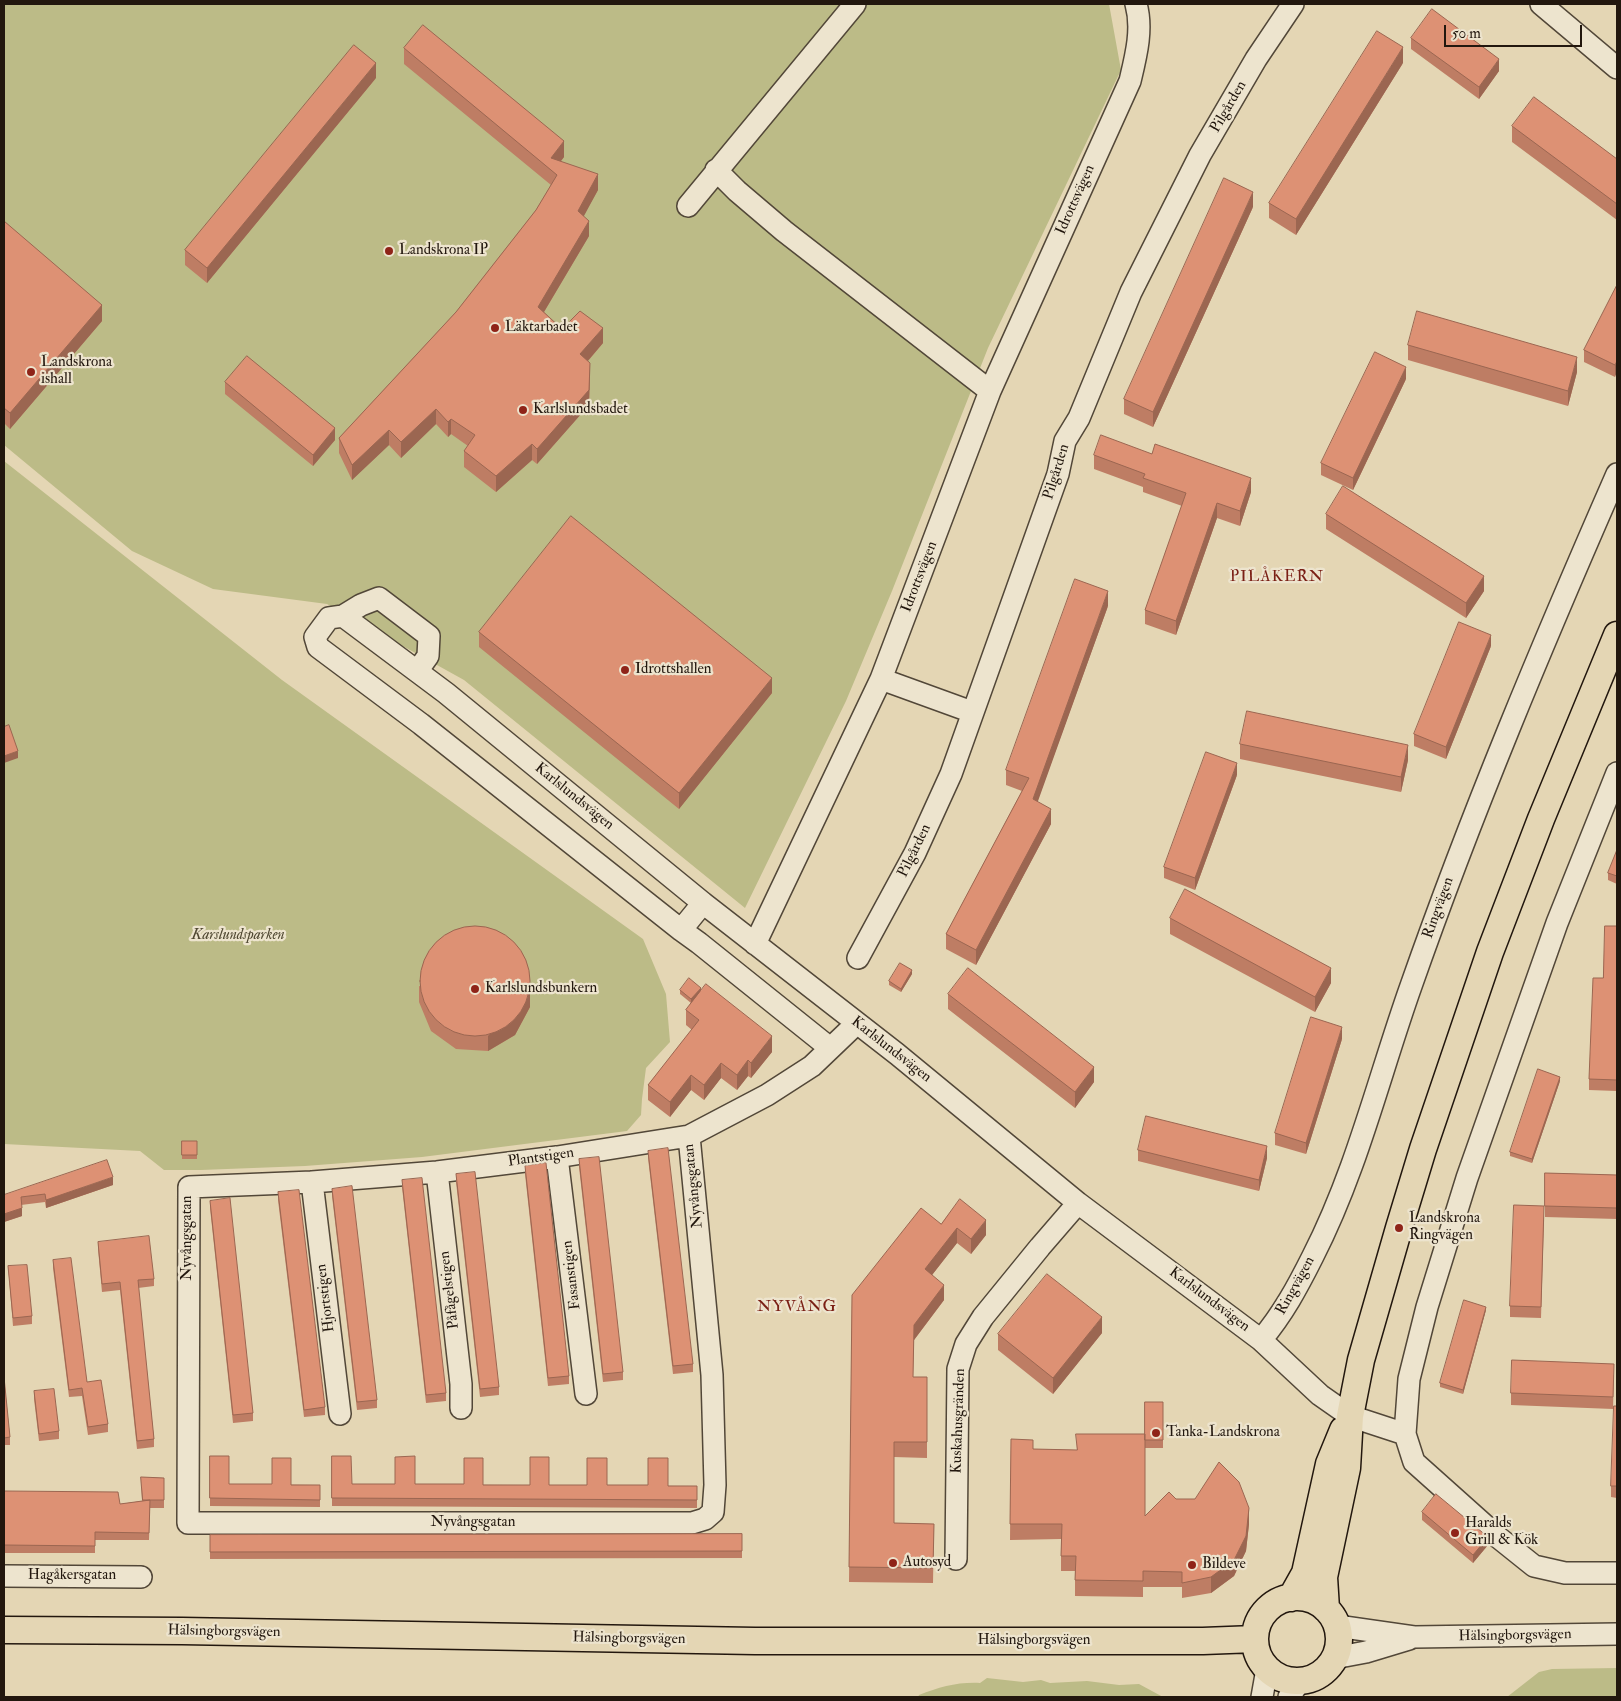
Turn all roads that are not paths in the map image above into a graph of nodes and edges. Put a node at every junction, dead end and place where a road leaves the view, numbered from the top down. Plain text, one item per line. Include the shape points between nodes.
1 (855, 4) edge
2 (1136, 4) edge
3 (1293, 4) edge
4 (1541, 4) edge
5 (1617, 68) edge
6 (716, 170) junction
7 (688, 206) dead end
8 (990, 391) junction
9 (1617, 474) edge
10 (343, 616) junction
11 (1617, 635) edge
12 (418, 670) junction
13 (881, 679) junction
14 (972, 712) junction
15 (1617, 773) edge
16 (703, 903) junction
17 (681, 930) junction
18 (755, 944) junction
19 (858, 958) dead end
20 (857, 1024) junction
21 (830, 1048) junction
22 (689, 1136) junction
23 (557, 1157) junction
24 (437, 1172) junction
25 (312, 1182) junction
26 (188, 1187) joint
27 (1078, 1203) junction
28 (1261, 1340) junction
29 (586, 1394) dead end
30 (461, 1408) dead end
31 (340, 1414) dead end
32 (1350, 1416) junction
33 (1405, 1434) junction
34 (956, 1559) dead end
35 (1617, 1573) edge
36 (4, 1576) edge
37 (141, 1577) dead end
38 (1290, 1598) junction
39 (1331, 1617) junction
40 (4, 1630) edge
41 (1617, 1634) edge
42 (1414, 1637) junction
43 (1255, 1639) junction
44 (1334, 1658) junction
45 (1267, 1669) junction
46 (1294, 1689) edge
47 (1262, 1697) edge

1 - 6 street
2 - 8 street, Idrottsvägen via 1138,50 1130,81
3 - 14 street, Pilgården via 1256,59 1200,155 1131,292 1079,418 1065,441 1058,474
4 - 5 street
6 - 7 street
6 - 8 street via 784,231
8 - 13 street, Idrottsvägen
9 - 28 street, Ringvägen via 1469,826 1410,988 1346,1184 1294,1296
10 - 12 street, Karlslundsvägen
10 - 12 street via 379,598 429,636 428,656
10 - 17 street via 329,618 315,637 318,647 421,724
11 - 32 main road via 1541,819 1463,1030 1397,1236 1361,1360
12 - 16 street, Karlslundsvägen
13 - 14 street
13 - 18 street, Idrottsvägen
14 - 19 street, Pilgården via 951,774 929,822
15 - 33 street via 1558,923 1467,1178 1427,1307 1409,1380
16 - 17 street
16 - 18 street, Karlslundsvägen
17 - 21 street
18 - 20 street, Karlslundsvägen
20 - 21 street, Plantstigen
20 - 27 street, Karlslundsvägen
21 - 22 street, Plantstigen via 812,1066 767,1095
22 - 23 street, Plantstigen
22 - 26 street, Nyvångsgatan via 712,1375 715,1485 713,1512 692,1523 188,1524
23 - 24 street, Plantstigen
23 - 29 street, Fasanstigen
24 - 25 street, Plantstigen
24 - 30 street, Påfågelstigen
25 - 26 street, Plantstigen
25 - 31 street, Hjortstigen
27 - 28 street, Karlslundsvägen
27 - 34 street, Kuskahusgränden via 984,1317 966,1344 958,1369
28 - 32 street, Karlslundsvägen via 1320,1395
32 - 33 street, Karlslundsvägen
32 - 38 main road via 1329,1464 1305,1573
32 - 39 main road via 1347,1468 1324,1577
33 - 35 street via 1414,1462 1484,1526 1534,1566 1565,1573
36 - 37 street, Hagåkersgatan
38 - 39 main road via 1309,1599
38 - 43 main road via 1268,1609 1258,1622
39 - 42 street, Hälsingborgsvägen
39 - 44 main road via 1339,1642
40 - 43 main road, Hälsingborgsvägen via 755,1641
41 - 42 street, Hälsingborgsvägen
42 - 44 street, Hälsingborgsvägen
43 - 45 main road via 1259,1658
44 - 46 main road via 1326,1670
45 - 46 main road
45 - 47 street

